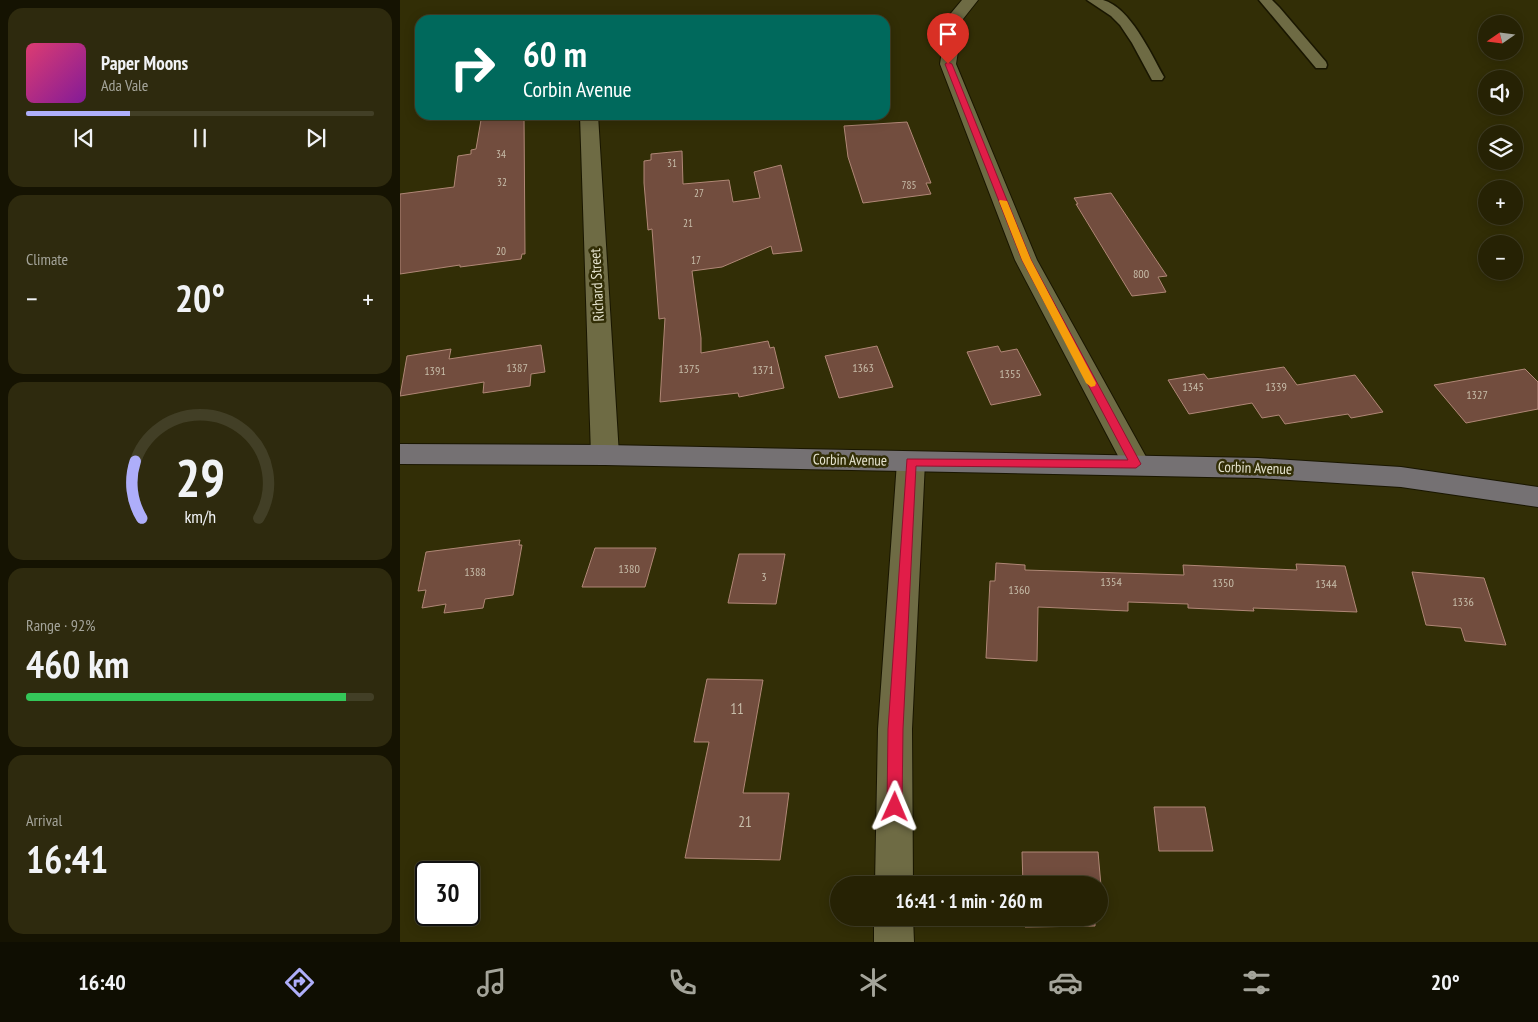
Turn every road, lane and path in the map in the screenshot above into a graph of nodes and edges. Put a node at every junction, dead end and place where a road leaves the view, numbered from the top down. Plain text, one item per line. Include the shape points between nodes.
1 (970, 0) edge
2 (1093, 0) edge
3 (1265, 0) edge
4 (1321, 65) dead end
5 (1157, 77) dead end
6 (589, 120) edge
7 (400, 454) edge
8 (605, 455) junction
9 (911, 462) junction
10 (1136, 464) junction
11 (1538, 497) edge
12 (894, 876) edge
13 (894, 926) edge
14 (894, 942) edge

1 - 10 street via 955,18 948,64 1026,260
2 - 5 lane via 1106,5 1124,20
3 - 4 lane
6 - 8 street, Richard Street
7 - 8 main road, Corbin Avenue
8 - 9 main road, Corbin Avenue
9 - 10 main road, Corbin Avenue
9 - 12 street via 896,729
10 - 11 main road, Corbin Avenue via 1348,472
13 - 14 street

